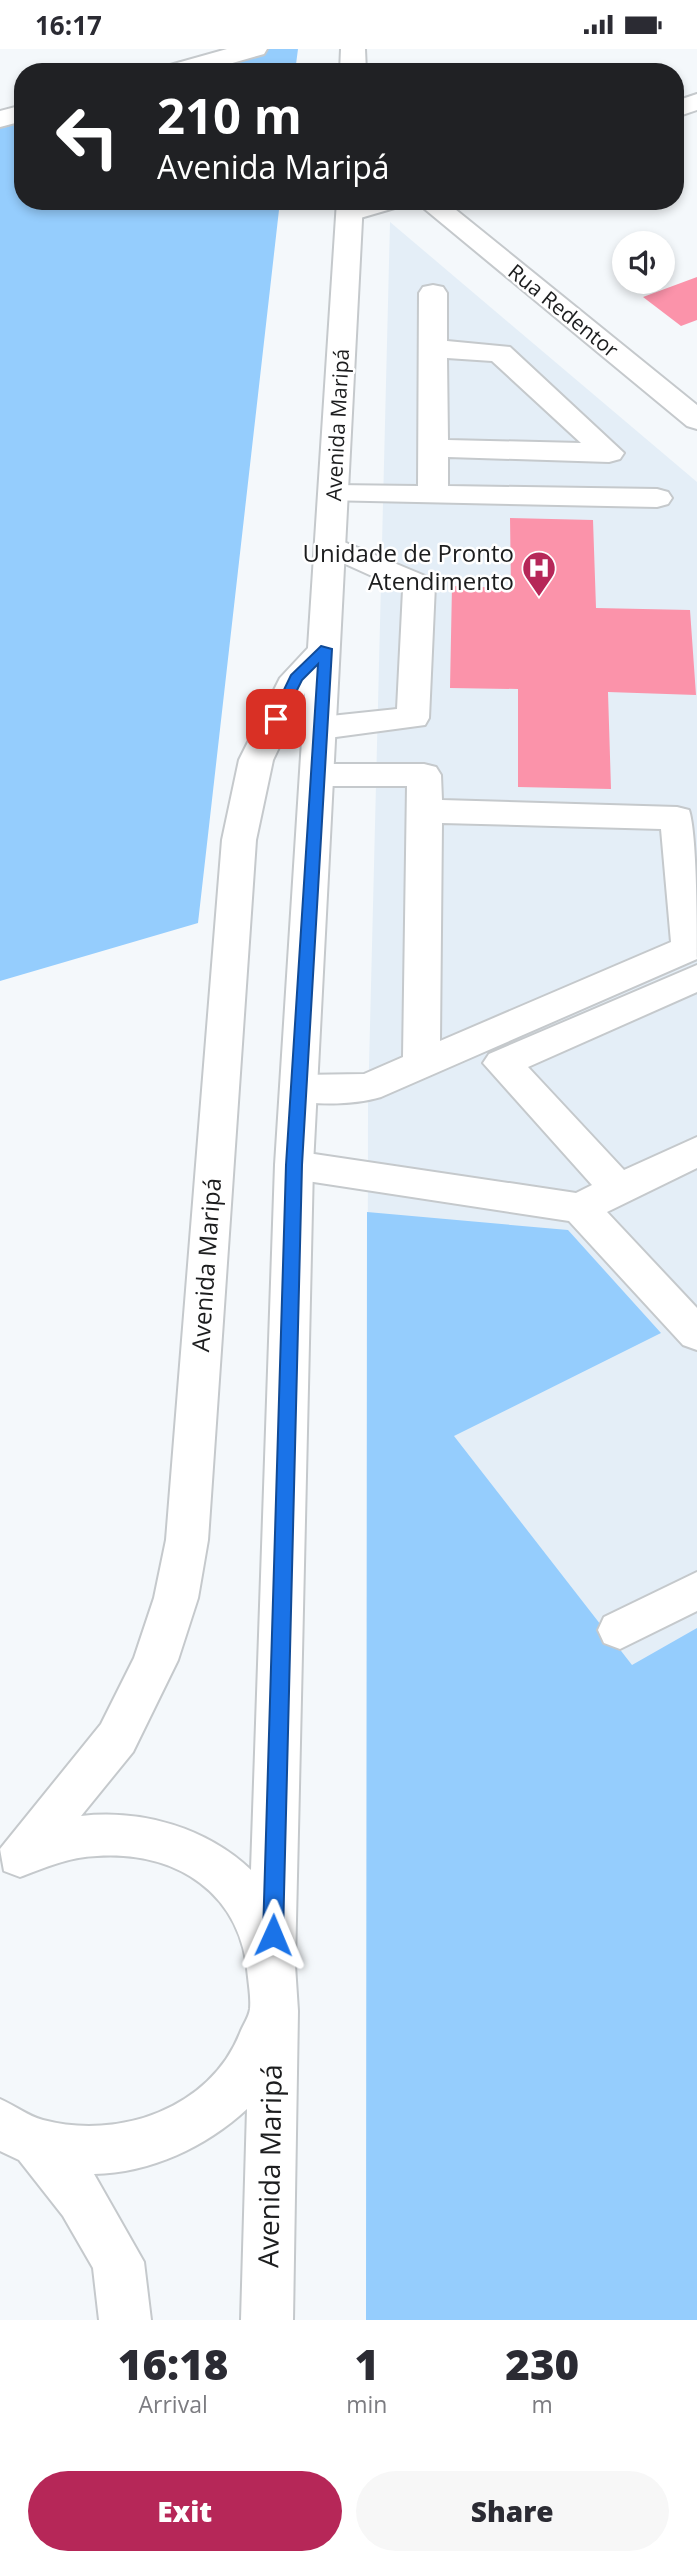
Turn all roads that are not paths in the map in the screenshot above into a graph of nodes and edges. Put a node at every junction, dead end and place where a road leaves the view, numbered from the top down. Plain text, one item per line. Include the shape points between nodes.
1 (255, 49) edge
2 (204, 63) edge
3 (350, 210) edge
4 (439, 210) edge
5 (433, 293) dead end
6 (433, 349) junction
7 (697, 387) edge
8 (668, 397) junction
9 (697, 420) edge
10 (433, 448) junction
11 (334, 494) junction
12 (433, 495) junction
13 (657, 498) dead end
14 (332, 546) junction
15 (325, 649) junction
16 (413, 718) junction
17 (321, 728) junction
18 (318, 775) junction
19 (424, 775) junction
20 (425, 811) junction
21 (697, 978) edge
22 (421, 1064) junction
23 (299, 1088) junction
24 (697, 1151) edge
25 (294, 1165) junction
26 (619, 1189) junction
27 (580, 1208) junction
28 (697, 1334) edge
29 (697, 1590) edge
30 (620, 1630) dead end
31 (10, 1864) edge
32 (272, 1963) junction
33 (274, 2011) junction
34 (18, 2133) edge
35 (125, 2320) edge
36 (267, 2320) edge

1 - 2 main road
3 - 11 main road, Avenida Maripá
4 - 8 main road, Rua Redentor
5 - 6 main road
6 - 10 main road
6 - 10 main road via 500,353 609,453
7 - 8 main road
8 - 9 main road, Rua Redentor
10 - 12 main road
11 - 12 main road
11 - 14 main road, Avenida Maripá
12 - 13 main road
14 - 15 main road, Avenida Maripá
14 - 16 main road via 419,585
15 - 17 main road, Avenida Maripá
15 - 31 main road, Avenida Maripá via 296,678 256,760 239,840 187,1540 176,1598 156,1660 117,1738
16 - 17 main road
16 - 19 main road
17 - 18 main road, Avenida Maripá
18 - 19 main road
18 - 23 main road, Avenida Maripá
19 - 20 main road
20 - 22 main road
20 - 22 main road via 677,818 689,948
21 - 26 main road via 502,1063
22 - 23 main road via 368,1087
23 - 25 main road, Avenida Maripá
24 - 26 main road
25 - 27 main road
25 - 32 main road, Avenida Maripá
26 - 27 main road
27 - 28 main road
29 - 30 main road
31 - 32 main road via 69,1838 122,1833 175,1844 221,1872 256,1913
32 - 33 main road, Avenida Maripá
33 - 34 main road via 248,2070 208,2112 156,2141 96,2152
33 - 36 main road, Avenida Maripá
34 - 35 main road via 80,2198 117,2262

